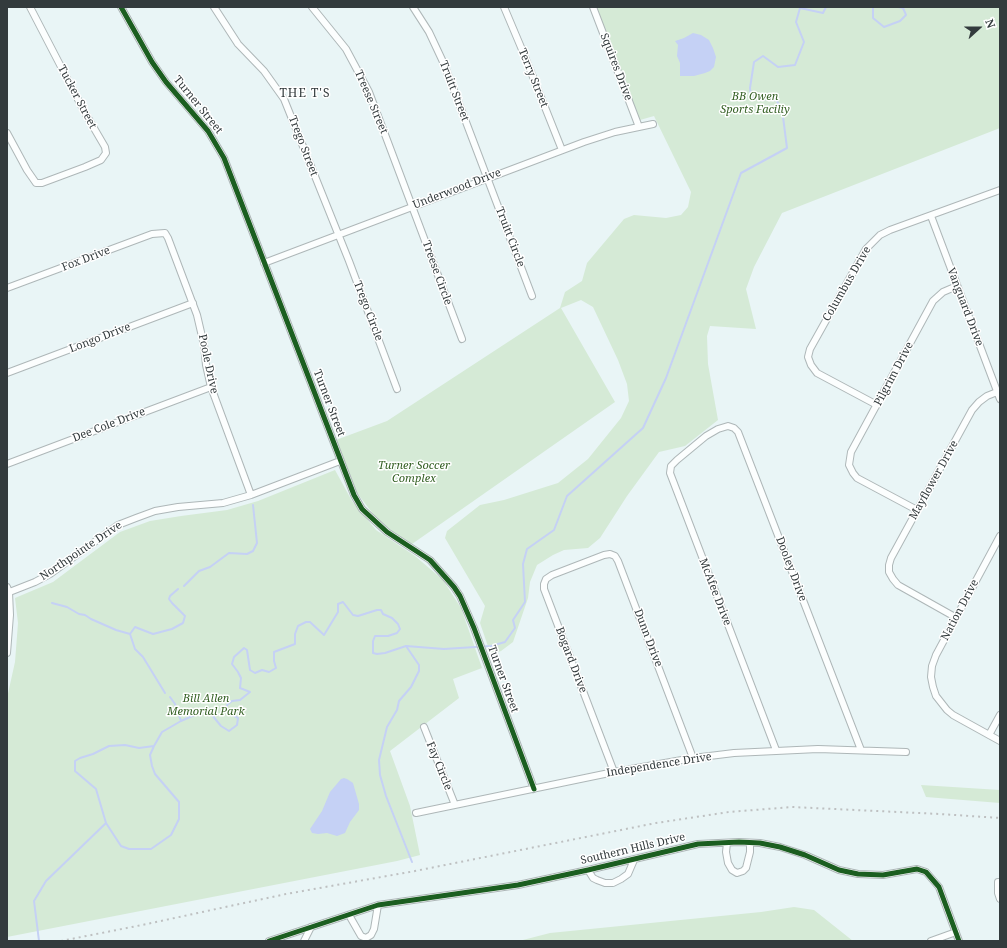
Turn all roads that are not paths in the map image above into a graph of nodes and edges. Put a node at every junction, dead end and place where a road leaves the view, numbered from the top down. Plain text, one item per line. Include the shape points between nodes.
1 (30, 7) edge
2 (121, 7) edge
3 (214, 7) edge
4 (312, 7) edge
5 (413, 7) edge
6 (504, 7) edge
7 (593, 7) edge
8 (652, 124) dead end
9 (639, 127) junction
10 (7, 133) edge
11 (562, 150) junction
12 (487, 178) junction
13 (1000, 190) edge
14 (413, 206) junction
15 (931, 216) junction
16 (165, 233) joint
17 (338, 235) junction
18 (264, 262) junction
19 (957, 286) junction
20 (7, 288) edge
21 (532, 296) dead end
22 (193, 303) junction
23 (462, 339) dead end
24 (7, 373) edge
25 (211, 387) junction
26 (396, 388) dead end
27 (998, 392) junction
28 (1000, 399) edge
29 (877, 405) junction
30 (698, 442) joint
31 (340, 461) junction
32 (7, 464) edge
33 (251, 495) junction
34 (917, 510) junction
35 (1000, 536) edge
36 (577, 566) joint
37 (8, 591) edge
38 (955, 617) junction
39 (7, 653) edge
40 (1000, 715) edge
41 (424, 727) dead end
42 (989, 735) junction
43 (1000, 741) edge
44 (776, 750) junction
45 (861, 750) junction
46 (906, 752) dead end
47 (694, 758) junction
48 (614, 772) junction
49 (534, 789) junction
50 (455, 805) junction
51 (416, 813) dead end
52 (727, 843) junction
53 (750, 843) junction
54 (634, 860) junction
55 (588, 870) junction
56 (1000, 882) edge
57 (1000, 899) edge
58 (378, 906) junction
59 (349, 915) junction
60 (311, 927) junction
61 (956, 932) junction
62 (269, 941) edge
63 (304, 941) edge
64 (931, 941) edge
65 (959, 941) edge

1 - 10 street, Tucker Street via 106,153 101,160 42,183 36,183 26,170
2 - 18 street, Turner Street via 152,62 217,145
3 - 17 street, Trego Street via 238,44 264,71 284,99
4 - 14 street, Treese Street via 342,42 357,68 369,92
5 - 12 street, Truitt Street via 429,32 444,64
6 - 11 street, Terry Street
7 - 9 street, Squires Drive
8 - 9 street, Underwood Drive
9 - 11 street, Underwood Drive via 598,137
11 - 12 street, Underwood Drive
12 - 14 street, Underwood Drive
12 - 21 street, Truitt Circle
13 - 15 street, Columbus Drive
14 - 17 street, Underwood Drive
14 - 23 street, Treese Circle
15 - 19 street, Vanguard Drive
15 - 29 street, Columbus Drive via 880,235 869,245 810,349 808,357 817,373
16 - 20 street, Fox Drive via 152,234
16 - 22 street, Poole Drive
17 - 18 street, Underwood Drive
17 - 26 street, Trego Circle
18 - 31 street, Turner Street
19 - 27 street, Vanguard Drive
19 - 29 street, Pilgrim Drive via 943,292 933,301
22 - 24 street, Longo Drive
22 - 25 street, Poole Drive
25 - 32 street, Dee Cole Drive
25 - 33 street, Poole Drive
27 - 28 street, Vanguard Drive
27 - 34 street, Mayflower Drive via 987,396 972,410
29 - 34 street, Pilgrim Drive via 851,452 849,465 858,478
30 - 44 street, McAfee Drive via 671,466 670,472
30 - 45 street, Dooley Drive via 718,429 728,426 738,432
31 - 33 street, Northpointe Drive
31 - 49 street, Turner Street via 362,509 387,532 430,560 460,596
33 - 37 street, Northpointe Drive via 223,503 155,511 118,525 50,574
34 - 38 street, Mayflower Drive via 891,558 889,572 898,584
35 - 38 street, Nation Drive
36 - 47 street, Dunn Drive via 604,555 615,556
36 - 48 street, Bogard Drive via 546,579 544,589
37 - 39 street via 10,615
38 - 42 street, Nation Drive via 932,666 933,687 946,710
40 - 42 street
41 - 50 street, Fay Circle
42 - 43 street
44 - 45 street, Independence Drive
44 - 47 street, Independence Drive
45 - 46 street, Independence Drive
47 - 48 street, Independence Drive
48 - 49 street, Independence Drive
49 - 50 street, Independence Drive
50 - 51 street, Independence Drive
52 - 53 street, Southern Hills Drive
52 - 53 street via 728,863 737,873 746,868
52 - 54 street, Southern Hills Drive via 698,844
53 - 61 street, Southern Hills Drive via 760,843 805,855 839,870 858,874 884,875 917,869 926,872 939,887
54 - 55 street, Southern Hills Drive
54 - 55 street, Southern Hills Drive via 628,874 613,882 597,880
55 - 58 street, Southern Hills Drive via 518,885
56 - 57 street
58 - 59 street, Southern Hills Drive
58 - 59 street via 374,929 366,938 361,936
59 - 60 street, Southern Hills Drive
60 - 62 street, Southern Hills Drive
60 - 63 street
61 - 64 street
61 - 65 street, Southern Hills Drive

